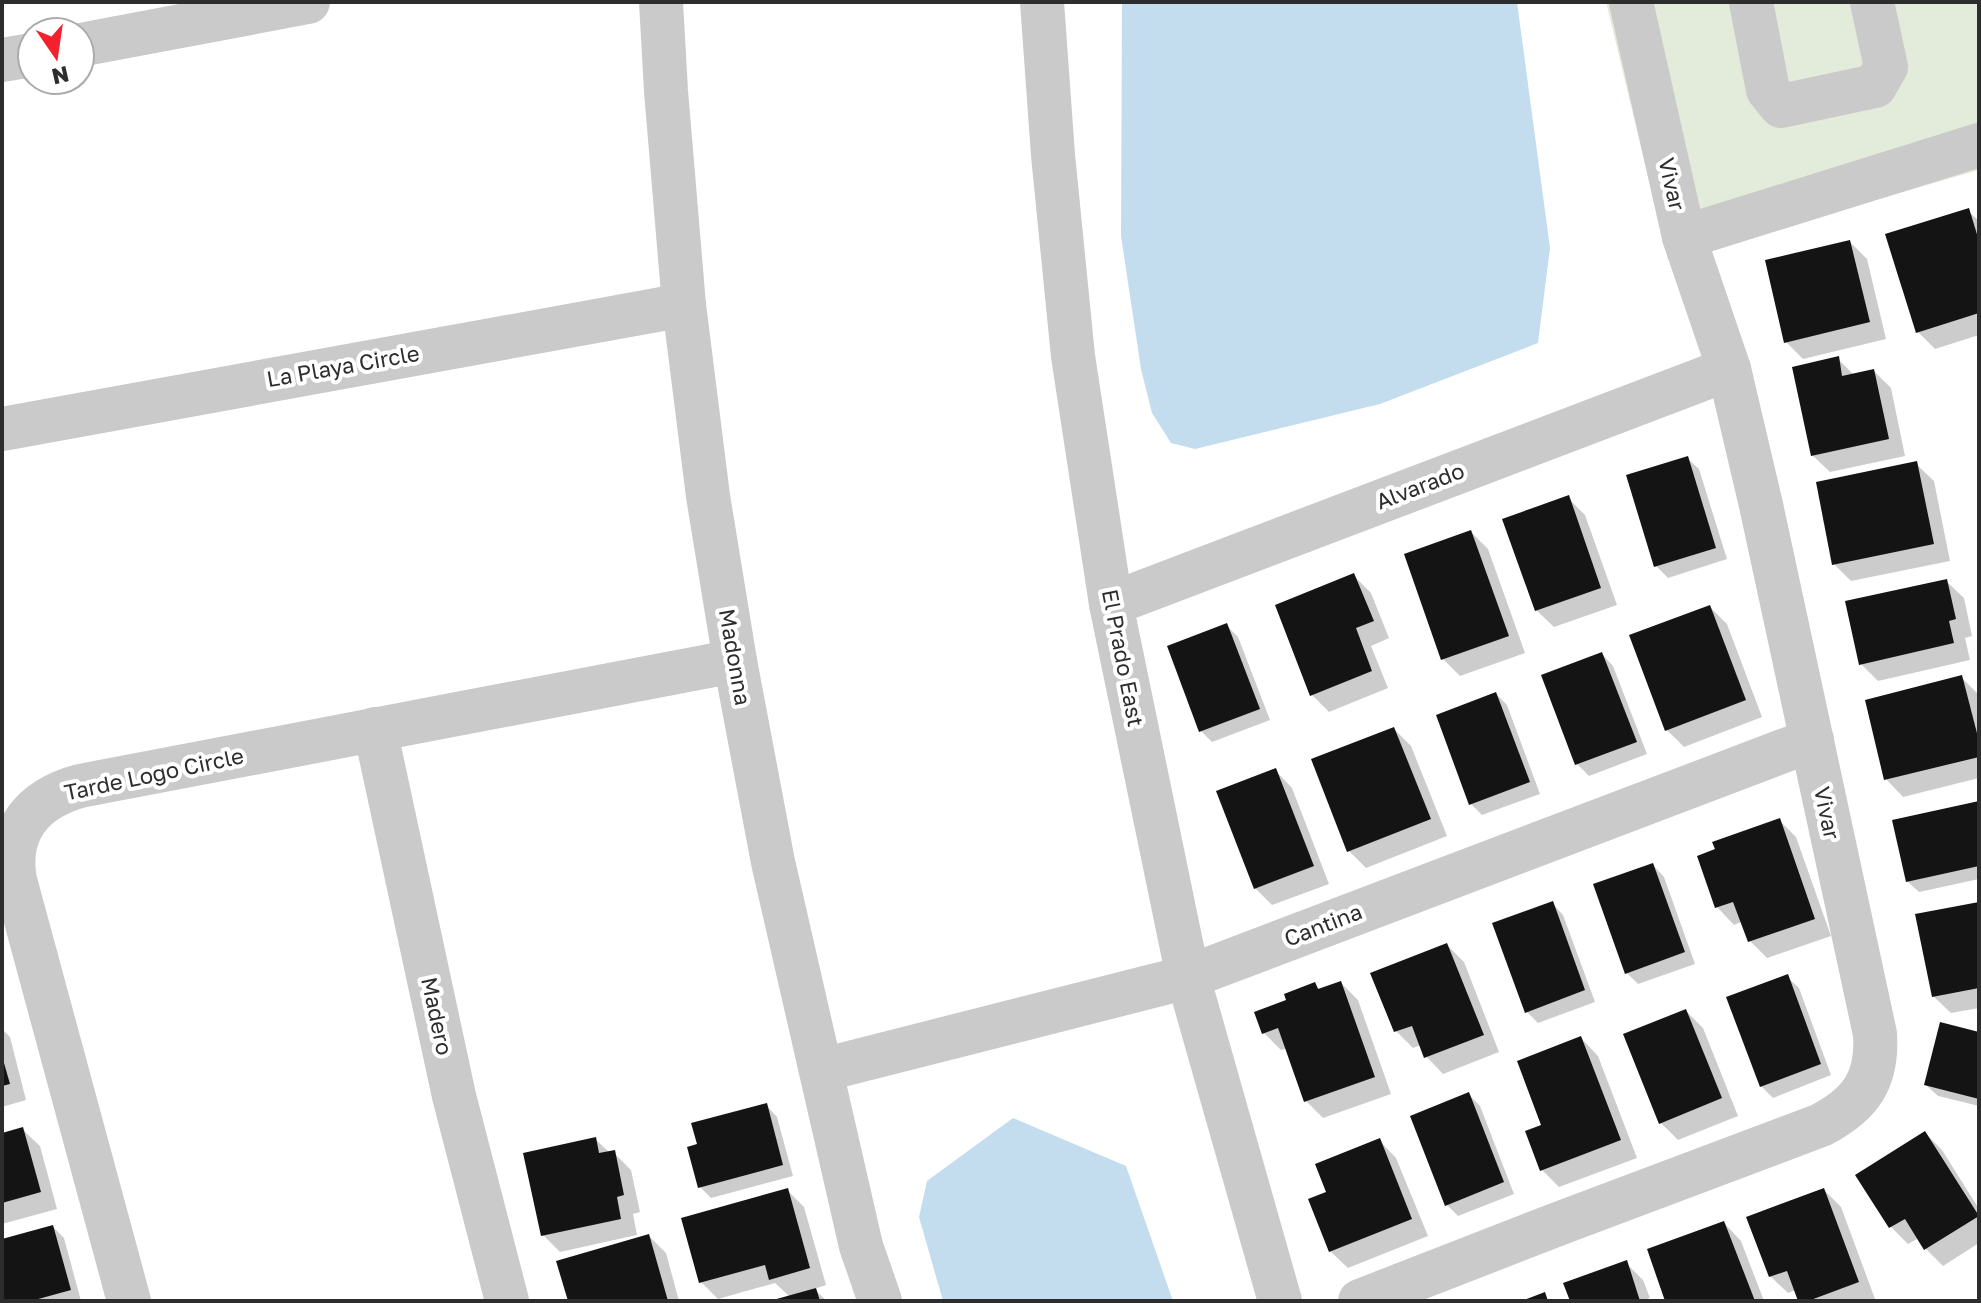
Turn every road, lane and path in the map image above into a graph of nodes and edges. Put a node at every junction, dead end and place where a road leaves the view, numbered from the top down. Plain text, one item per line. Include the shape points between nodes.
1 (308, 2) edge
2 (661, 2) edge
3 (1042, 2) edge
4 (1631, 2) edge
5 (1751, 2) edge
6 (1872, 2) edge
7 (96, 42) edge
8 (1979, 145) edge
9 (1684, 237) junction
10 (684, 305) junction
11 (1729, 369) junction
12 (2, 429) edge
13 (1111, 604) junction
14 (735, 661) junction
15 (375, 729) junction
16 (1812, 740) junction
17 (1188, 977) junction
18 (822, 1070) junction
19 (129, 1301) edge
20 (507, 1301) edge
21 (880, 1301) edge
22 (1280, 1301) edge
23 (1360, 1301) edge

1 - 7 street
2 - 10 street, Madonna
3 - 13 street, El Prado East via 1070,328
4 - 9 street, Vivar
5 - 6 street via 1768,90 1781,106 1875,86 1886,67
8 - 9 street
9 - 11 street, Vivar
10 - 12 street, La Playa Circle
10 - 14 street, Madonna
11 - 13 street, Alvarado
11 - 16 street, Vivar
13 - 17 street, El Prado East
14 - 15 street, Tarde Logo Circle
14 - 18 street, Madonna via 773,862
15 - 19 street, Tarde Logo Circle via 80,786 39,805 19,832 15,880
15 - 20 street, Madero via 454,1096
16 - 17 street, Cantina
16 - 23 street, Vivar via 1875,1034 1873,1068 1859,1098 1821,1125
17 - 18 street, Cantina
17 - 22 street, El Prado East
18 - 21 street, Madonna via 861,1246

